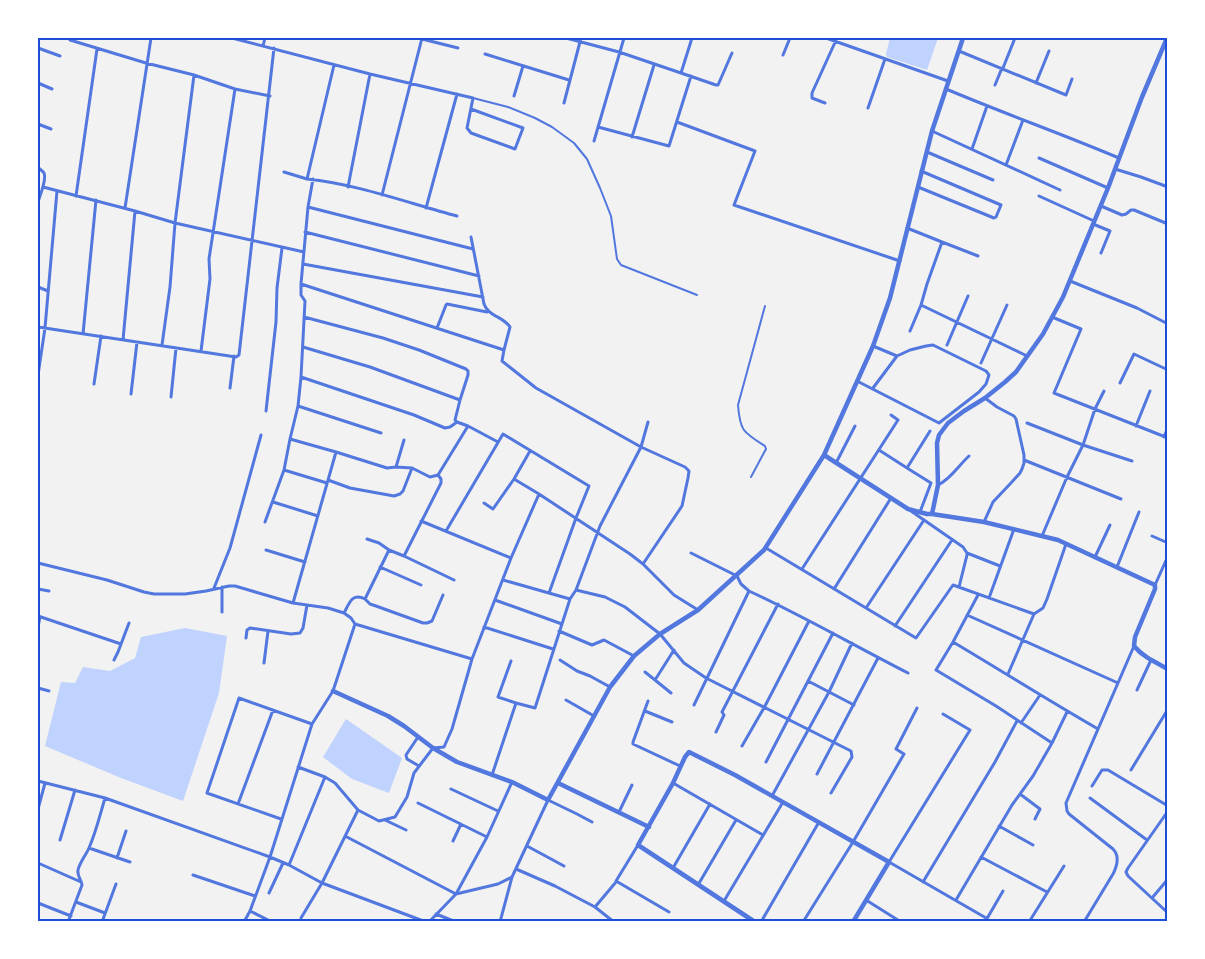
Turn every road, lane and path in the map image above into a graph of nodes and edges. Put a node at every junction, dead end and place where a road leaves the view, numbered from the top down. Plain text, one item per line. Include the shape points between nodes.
1 (150, 38) edge
2 (232, 38) edge
3 (265, 38) edge
4 (422, 38) edge
5 (566, 38) edge
6 (624, 38) edge
7 (692, 38) edge
8 (790, 38) edge
9 (826, 38) edge
10 (963, 38) edge
11 (1015, 38) edge
12 (1166, 38) edge
13 (836, 39) edge
14 (70, 40) dead end
15 (580, 40) edge
16 (264, 46) junction
17 (38, 48) edge
18 (274, 48) junction
19 (458, 48) dead end
20 (97, 49) junction
21 (959, 51) junction
22 (1048, 51) dead end
23 (619, 52) junction
24 (732, 53) dead end
25 (485, 54) dead end
26 (783, 55) dead end
27 (60, 56) dead end
28 (885, 59) junction
29 (146, 64) junction
30 (334, 65) junction
31 (654, 65) junction
32 (523, 66) junction
33 (1002, 68) junction
34 (681, 73) junction
35 (370, 74) junction
36 (194, 75) junction
37 (692, 76) junction
38 (1072, 79) dead end
39 (569, 80) junction
40 (948, 81) junction
41 (38, 83) edge
42 (410, 83) junction
43 (1036, 83) junction
44 (996, 85) dead end
45 (234, 88) junction
46 (946, 88) junction
47 (52, 89) dead end
48 (457, 94) junction
49 (270, 96) junction
50 (514, 96) dead end
51 (473, 98) junction
52 (564, 103) dead end
53 (825, 104) dead end
54 (987, 106) junction
55 (868, 108) dead end
56 (471, 109) junction
57 (1023, 120) junction
58 (677, 122) junction
59 (38, 124) edge
60 (598, 127) junction
61 (50, 129) dead end
62 (932, 131) junction
63 (632, 137) junction
64 (594, 141) dead end
65 (972, 149) junction
66 (926, 152) junction
67 (1039, 158) dead end
68 (1119, 158) junction
69 (1006, 164) junction
70 (38, 167) edge
71 (1115, 169) junction
72 (921, 171) junction
73 (284, 172) dead end
74 (307, 179) junction
75 (313, 179) junction
76 (993, 180) dead end
77 (348, 187) junction
78 (918, 187) junction
79 (1168, 187) edge
80 (43, 188) junction
81 (1108, 188) junction
82 (1060, 190) dead end
83 (57, 191) junction
84 (382, 195) junction
85 (76, 196) junction
86 (1039, 196) dead end
87 (96, 200) junction
88 (38, 202) edge
89 (1101, 206) junction
90 (126, 208) junction
91 (308, 208) junction
92 (426, 208) junction
93 (135, 210) junction
94 (457, 216) dead end
95 (1093, 222) junction
96 (175, 223) junction
97 (1168, 224) edge
98 (907, 228) junction
99 (212, 231) junction
100 (305, 232) junction
101 (471, 237) dead end
102 (252, 240) junction
103 (942, 242) junction
104 (282, 248) junction
105 (473, 249) junction
106 (304, 252) junction
107 (1101, 252) dead end
108 (978, 256) dead end
109 (900, 260) junction
110 (303, 264) junction
111 (479, 276) junction
112 (1069, 281) junction
113 (301, 284) junction
114 (38, 287) edge
115 (48, 290) junction
116 (697, 295) dead end
117 (968, 296) dead end
118 (483, 298) junction
119 (921, 305) junction
120 (1007, 305) dead end
121 (765, 306) dead end
122 (490, 312) junction
123 (304, 317) junction
124 (1052, 317) junction
125 (957, 322) junction
126 (1168, 324) edge
127 (38, 327) edge
128 (45, 328) junction
129 (437, 328) junction
130 (910, 331) dead end
131 (83, 334) junction
132 (101, 336) junction
133 (123, 340) junction
134 (992, 340) junction
135 (137, 342) junction
136 (947, 345) dead end
137 (162, 346) junction
138 (873, 346) junction
139 (303, 347) junction
140 (176, 348) junction
141 (504, 350) junction
142 (201, 351) junction
143 (235, 356) junction
144 (898, 356) junction
145 (1027, 356) junction
146 (981, 363) dead end
147 (1168, 370) edge
148 (38, 375) edge
149 (301, 377) junction
150 (857, 381) junction
151 (1120, 383) dead end
152 (94, 384) dead end
153 (230, 388) dead end
154 (873, 388) junction
155 (1104, 391) dead end
156 (1150, 391) dead end
157 (131, 394) dead end
158 (171, 398) dead end
159 (985, 398) junction
160 (460, 400) junction
161 (298, 406) junction
162 (1096, 409) junction
163 (266, 411) dead end
164 (891, 415) dead end
165 (457, 422) junction
166 (648, 422) dead end
167 (1027, 423) dead end
168 (468, 426) junction
169 (855, 426) dead end
170 (1136, 426) junction
171 (1168, 427) edge
172 (930, 430) dead end
173 (381, 432) dead end
174 (261, 435) dead end
175 (1166, 437) edge
176 (290, 439) junction
177 (404, 440) dead end
178 (498, 442) junction
179 (1083, 445) junction
180 (640, 447) junction
181 (879, 450) junction
182 (530, 451) junction
183 (336, 452) junction
184 (824, 456) junction
185 (969, 456) dead end
186 (1024, 460) junction
187 (1132, 461) dead end
188 (836, 463) junction
189 (396, 467) junction
190 (412, 468) junction
191 (907, 468) junction
192 (284, 470) junction
193 (438, 474) junction
194 (751, 477) dead end
195 (1067, 477) junction
196 (860, 478) junction
197 (514, 479) junction
198 (327, 482) junction
199 (938, 485) junction
200 (539, 494) junction
201 (891, 498) junction
202 (1121, 499) dead end
203 (273, 502) junction
204 (484, 503) dead end
205 (908, 509) junction
206 (1139, 512) dead end
207 (920, 513) junction
208 (932, 514) junction
209 (318, 516) junction
210 (576, 518) junction
211 (421, 520) junction
212 (924, 520) junction
213 (265, 522) dead end
214 (984, 522) junction
215 (1110, 525) dead end
216 (1014, 529) junction
217 (446, 531) junction
218 (597, 533) junction
219 (1042, 536) junction
220 (1152, 536) dead end
221 (367, 539) dead end
222 (952, 540) junction
223 (1168, 543) edge
224 (1066, 544) junction
225 (766, 548) junction
226 (266, 550) dead end
227 (389, 550) junction
228 (691, 553) dead end
229 (967, 553) junction
230 (404, 556) junction
231 (1168, 556) edge
232 (511, 558) junction
233 (1095, 558) junction
234 (304, 562) junction
235 (38, 563) edge
236 (643, 564) junction
237 (1000, 566) junction
238 (380, 567) junction
239 (1117, 568) junction
240 (802, 569) junction
241 (737, 576) junction
242 (454, 580) dead end
243 (503, 580) junction
244 (421, 585) dead end
245 (1154, 585) junction
246 (222, 587) junction
247 (958, 587) junction
248 (38, 589) edge
249 (213, 589) junction
250 (834, 589) junction
251 (576, 590) junction
252 (49, 591) dead end
253 (749, 591) junction
254 (549, 593) junction
255 (443, 595) dead end
256 (978, 595) junction
257 (989, 598) junction
258 (365, 599) junction
259 (570, 599) junction
260 (495, 600) junction
261 (293, 603) junction
262 (778, 604) junction
263 (307, 605) junction
264 (866, 608) junction
265 (698, 610) junction
266 (222, 612) dead end
267 (344, 614) junction
268 (1034, 614) junction
269 (967, 615) junction
270 (39, 616) edge
271 (809, 621) junction
272 (129, 623) dead end
273 (355, 624) junction
274 (562, 624) junction
275 (895, 626) junction
276 (38, 627) edge
277 (484, 627) junction
278 (268, 631) junction
279 (559, 631) junction
280 (832, 633) junction
281 (660, 634) junction
282 (246, 638) dead end
283 (1023, 640) junction
284 (953, 642) junction
285 (852, 643) junction
286 (121, 644) junction
287 (1134, 646) junction
288 (553, 649) junction
289 (674, 650) junction
290 (634, 656) junction
291 (878, 658) junction
292 (472, 659) junction
293 (114, 660) dead end
294 (560, 660) dead end
295 (1151, 660) junction
296 (511, 661) dead end
297 (264, 663) dead end
298 (1168, 668) edge
299 (645, 672) dead end
300 (908, 673) dead end
301 (1008, 674) junction
302 (706, 678) junction
303 (656, 680) junction
304 (808, 681) junction
305 (1118, 683) junction
306 (610, 686) junction
307 (38, 688) edge
308 (1137, 690) dead end
309 (333, 691) junction
310 (733, 691) junction
311 (49, 692) dead end
312 (828, 692) junction
313 (671, 693) dead end
314 (1040, 695) junction
315 (566, 700) dead end
316 (648, 701) dead end
317 (516, 703) junction
318 (694, 705) dead end
319 (854, 705) junction
320 (765, 706) junction
321 (917, 708) dead end
322 (1168, 709) edge
323 (273, 710) junction
324 (645, 711) junction
325 (1067, 712) junction
326 (943, 714) dead end
327 (594, 716) junction
328 (788, 718) junction
329 (672, 722) dead end
330 (1019, 722) junction
331 (312, 724) junction
332 (809, 729) junction
333 (1098, 729) junction
334 (716, 732) dead end
335 (418, 737) junction
336 (834, 742) junction
337 (1052, 742) junction
338 (742, 746) dead end
339 (433, 748) junction
340 (766, 762) dead end
341 (419, 766) junction
342 (680, 766) junction
343 (298, 767) junction
344 (1131, 770) dead end
345 (817, 774) dead end
346 (492, 775) junction
347 (325, 777) junction
348 (38, 780) edge
349 (512, 782) junction
350 (45, 783) junction
351 (558, 783) junction
352 (673, 783) junction
353 (632, 785) dead end
354 (1092, 786) dead end
355 (451, 789) dead end
356 (75, 790) junction
357 (832, 793) dead end
358 (1020, 794) junction
359 (772, 796) junction
360 (105, 798) junction
361 (1090, 798) dead end
362 (548, 800) junction
363 (783, 802) junction
364 (418, 803) dead end
365 (238, 804) junction
366 (710, 804) junction
367 (1168, 806) edge
368 (38, 808) edge
369 (358, 810) junction
370 (498, 811) junction
371 (1168, 811) edge
372 (619, 812) junction
373 (281, 819) junction
374 (1035, 819) dead end
375 (385, 820) junction
376 (736, 820) junction
377 (592, 822) dead end
378 (819, 822) junction
379 (461, 824) junction
380 (999, 826) junction
381 (649, 827) junction
382 (406, 830) dead end
383 (126, 831) dead end
384 (763, 835) junction
385 (345, 836) junction
386 (487, 837) junction
387 (60, 840) dead end
388 (1148, 840) junction
389 (453, 841) dead end
390 (852, 842) junction
391 (638, 845) junction
392 (1033, 845) dead end
393 (527, 846) junction
394 (89, 848) junction
395 (270, 857) junction
396 (981, 857) junction
397 (117, 858) junction
398 (130, 862) dead end
399 (283, 862) junction
400 (889, 862) junction
401 (38, 863) edge
402 (289, 865) junction
403 (564, 866) dead end
404 (1064, 866) dead end
405 (673, 868) junction
406 (516, 869) junction
407 (193, 875) dead end
408 (512, 877) junction
409 (1168, 879) edge
410 (616, 881) junction
411 (82, 882) junction
412 (923, 882) junction
413 (322, 883) junction
414 (116, 884) dead end
415 (698, 885) junction
416 (1003, 891) dead end
417 (1047, 892) junction
418 (269, 893) dead end
419 (456, 894) junction
420 (255, 896) junction
421 (1152, 898) junction
422 (866, 900) junction
423 (956, 900) junction
424 (724, 901) junction
425 (76, 902) junction
426 (38, 903) edge
427 (595, 907) junction
428 (250, 911) junction
429 (669, 912) dead end
430 (1168, 912) edge
431 (106, 913) junction
432 (436, 914) junction
433 (71, 916) junction
434 (301, 918) dead end
435 (986, 920) edge
436 (68, 922) edge
437 (102, 922) edge
438 (244, 922) edge
439 (272, 922) edge
440 (427, 922) edge
441 (456, 922) edge
442 (500, 922) edge
443 (614, 922) edge
444 (755, 922) edge
445 (761, 922) edge
446 (803, 922) edge
447 (853, 922) edge
448 (901, 922) edge
449 (993, 922) edge
450 (1029, 922) edge
451 (1084, 922) edge

1 - 29 street
2 - 16 street
3 - 16 street
4 - 19 street
4 - 42 street
5 - 15 street
6 - 23 street
7 - 34 street
8 - 26 street
9 - 13 street
10 - 21 street
11 - 33 street
12 - 68 street
13 - 28 street
13 - 53 street via 812,93 812,98
14 - 20 street
15 - 23 street
15 - 39 street
16 - 18 street
17 - 27 street
18 - 30 street
18 - 49 street
20 - 29 street
20 - 85 street
21 - 33 street
21 - 40 street
22 - 43 street
23 - 31 street
23 - 60 street
24 - 37 street via 718,85
25 - 32 street
28 - 40 street
28 - 55 street
29 - 36 street
29 - 90 street
30 - 35 street
30 - 74 street
31 - 34 street
31 - 63 street
32 - 39 street
32 - 50 street
33 - 43 street
33 - 44 street
34 - 37 street
35 - 42 street
35 - 77 street
36 - 45 street
36 - 96 street
37 - 58 street
38 - 43 street via 1066,94
39 - 52 street
40 - 46 street
41 - 47 street
42 - 48 street
42 - 84 street
45 - 49 street
45 - 99 street
46 - 54 street
46 - 62 street
48 - 51 street
48 - 92 street
49 - 102 street
51 - 56 street
51 - 116 lane via 535,118 574,143 587,159 611,216 617,259 621,266
54 - 57 street
54 - 65 street
56 - 56 street via 467,128 471,133 515,149 522,128
57 - 68 street
57 - 69 street
58 - 63 street via 669,146
58 - 109 street via 755,151 734,205
59 - 61 street
60 - 63 street
60 - 64 street
62 - 65 street
62 - 66 street
65 - 69 street
66 - 72 street
66 - 76 street
67 - 81 street
68 - 71 street
69 - 82 street
70 - 80 street via 45,176
71 - 79 street
71 - 81 street
72 - 78 street
72 - 78 street via 1000,205 994,218
73 - 74 street
74 - 75 street
75 - 77 street
75 - 91 street
77 - 84 street
78 - 98 street
80 - 83 street
80 - 88 street
81 - 89 street
83 - 85 street
83 - 115 street
84 - 92 street
85 - 87 street
86 - 95 street
87 - 90 street
87 - 131 street
89 - 95 street
89 - 97 street via 1122,215 1134,210
90 - 93 street
91 - 100 street
91 - 105 street
92 - 94 street
93 - 96 street
93 - 133 street
95 - 107 street via 1110,231
95 - 112 street
96 - 99 street
96 - 137 street
98 - 103 street
98 - 109 street
99 - 102 street
99 - 142 street
100 - 106 street
100 - 111 street
101 - 105 street
102 - 104 street
102 - 143 street via 240,353
103 - 108 street
103 - 119 street
104 - 106 street
104 - 163 street
105 - 111 street
106 - 110 street
109 - 138 street
110 - 113 street
110 - 118 street
111 - 118 street
112 - 124 street
112 - 126 street
113 - 123 street
113 - 129 street
114 - 115 street
115 - 128 street
117 - 125 street
118 - 122 street via 486,310
119 - 125 street
119 - 130 street
120 - 134 street
121 - 194 lane via 738,405 738,416 745,433 765,447
122 - 129 street via 447,304
122 - 141 street via 510,325
123 - 139 street
123 - 160 street via 410,347 464,368 468,375
124 - 145 street
124 - 162 street via 1081,329 1054,393
125 - 134 street
125 - 136 street
127 - 128 street
128 - 131 street
128 - 148 street
129 - 141 street
131 - 132 street
132 - 133 street
132 - 152 street
133 - 135 street
134 - 145 street
134 - 146 street
135 - 137 street
135 - 157 street
137 - 140 street
138 - 144 street
138 - 150 street
139 - 149 street
139 - 160 street
140 - 142 street
140 - 158 street
141 - 180 street via 502,361 536,388
142 - 143 street
143 - 153 street
144 - 154 street
144 - 154 street via 933,345 986,371 989,376 986,384 939,423
145 - 159 street via 1016,372
147 - 151 street via 1134,354
149 - 161 street
149 - 165 street via 445,428
150 - 154 street
150 - 184 street
155 - 162 street
156 - 170 street
159 - 186 street via 1014,416
159 - 199 street via 948,422 939,435
160 - 165 street
161 - 173 street
161 - 176 street
162 - 170 street
162 - 179 street
164 - 181 street via 898,420
165 - 168 street
166 - 180 street
167 - 179 street
168 - 178 street
168 - 193 street
169 - 188 street
170 - 175 street
171 - 175 street
172 - 191 street
174 - 249 street via 230,548
176 - 183 street
176 - 192 street
177 - 189 street
178 - 182 street via 503,434
178 - 217 street
179 - 187 street
179 - 195 street
180 - 218 street
180 - 236 street via 689,471 682,506
181 - 191 street
181 - 196 street
182 - 197 street
182 - 210 street via 589,486
183 - 189 street via 387,468
183 - 198 street
184 - 188 street
184 - 225 street
185 - 199 street
186 - 195 street
186 - 214 street via 1020,473 992,502
188 - 196 street
189 - 190 street
190 - 193 street via 430,476
190 - 198 street via 403,491 394,496
191 - 207 street via 931,483
192 - 198 street
192 - 203 street
193 - 211 street via 441,483
195 - 202 street
195 - 219 street
196 - 201 street
196 - 240 street
197 - 200 street
197 - 204 street via 493,509
198 - 209 street
199 - 208 street
200 - 210 street
200 - 232 street
201 - 205 street
201 - 250 street
203 - 209 street
203 - 213 street
205 - 207 street
205 - 212 street
206 - 239 street
207 - 208 street
208 - 214 street
209 - 234 street
210 - 218 street
210 - 254 street
211 - 217 street
211 - 230 street
212 - 222 street
212 - 264 street
214 - 216 street
215 - 233 street
216 - 219 street
216 - 237 street
217 - 232 street
218 - 236 street
218 - 251 street
219 - 224 street
220 - 223 street
221 - 227 street
222 - 229 street
222 - 275 street
224 - 233 street
224 - 268 street via 1048,599
225 - 240 street
225 - 241 street
226 - 234 street
227 - 230 street
227 - 238 street
228 - 241 street
229 - 237 street
229 - 247 street
230 - 242 street
231 - 245 street
232 - 243 street
233 - 239 street
234 - 261 street
235 - 249 street via 154,594 185,594
236 - 265 street via 674,595
237 - 257 street
238 - 244 street
238 - 258 street
239 - 245 street
240 - 250 street
241 - 253 street
241 - 265 street
243 - 254 street
243 - 260 street
245 - 287 street
246 - 249 street
246 - 261 street via 235,586
246 - 266 street
247 - 256 street
247 - 275 street via 953,585 916,638
248 - 252 street
250 - 264 street
251 - 259 street
251 - 281 street via 605,597 625,607
253 - 262 street
253 - 302 street
254 - 259 street
255 - 258 street via 432,621 427,623 376,606
256 - 257 street
256 - 269 street
257 - 268 street
258 - 267 street via 355,597
259 - 274 street
260 - 274 street
260 - 277 street
261 - 263 street
262 - 271 street
262 - 310 street
263 - 267 street
263 - 278 street via 304,628 300,632
264 - 275 street
265 - 281 street
267 - 273 street
268 - 283 street
269 - 283 street
269 - 284 street
270 - 276 street
270 - 286 street
271 - 280 street
271 - 320 street
272 - 286 street
273 - 292 street
273 - 309 street
274 - 279 street
277 - 288 street
277 - 292 street
278 - 282 street via 248,628
278 - 297 street
279 - 288 street
279 - 290 street via 592,644 604,640
280 - 285 street
280 - 304 street
281 - 289 street
281 - 290 street
283 - 301 street
283 - 305 street
284 - 301 street
284 - 330 street via 936,670
285 - 291 street
285 - 312 street
286 - 293 street
287 - 295 street
287 - 305 street
288 - 317 street via 535,708
289 - 302 street via 684,663
289 - 303 street
290 - 306 street
291 - 300 street
291 - 319 street
292 - 339 street via 452,729 444,747
294 - 306 street
295 - 298 street
295 - 308 street
296 - 317 street via 498,697
299 - 303 street
301 - 314 street
302 - 310 street
302 - 318 street
303 - 313 street
304 - 312 street
304 - 328 street
305 - 333 street
306 - 327 street
307 - 311 street
309 - 331 street
309 - 335 street via 388,716
310 - 320 street
310 - 334 street
312 - 319 street
312 - 332 street
314 - 325 street
314 - 330 street
315 - 327 street
316 - 324 street
317 - 346 street
319 - 336 street
320 - 328 street
320 - 338 street
321 - 390 street via 896,749 904,754
322 - 344 street
323 - 331 street
323 - 365 street
323 - 365 street via 239,698 207,793
324 - 329 street
324 - 342 street via 633,744
325 - 333 street
325 - 337 street
326 - 400 street via 970,730
327 - 351 street
328 - 332 street
328 - 340 street
330 - 337 street
330 - 412 street
331 - 343 street
332 - 336 street
332 - 359 street
333 - 451 street via 1066,808 1069,814 1116,851 1117,859 1113,874
335 - 339 street
335 - 341 street via 406,758
336 - 345 street
336 - 357 street via 851,751 852,755
337 - 358 street
339 - 341 street
339 - 346 street via 457,762
341 - 375 street via 395,817
342 - 352 street
342 - 359 street via 689,752
343 - 347 street
343 - 373 street
346 - 349 street
347 - 369 street
347 - 402 street
348 - 350 street
349 - 362 street
349 - 370 street
350 - 356 street
350 - 368 street
351 - 362 street
351 - 372 street
352 - 366 street
352 - 381 street
353 - 372 street
354 - 367 street via 1105,769
355 - 370 street
356 - 360 street
356 - 387 street
358 - 374 street via 1040,809
358 - 380 street
359 - 363 street
360 - 394 street
360 - 395 street
361 - 388 street
362 - 377 street
362 - 393 street
363 - 378 street
363 - 384 street
364 - 379 street
365 - 373 street
366 - 376 street
366 - 405 street
369 - 375 street via 373,819
369 - 385 street
370 - 386 street
371 - 388 street
372 - 381 street
373 - 395 street
375 - 382 street
376 - 384 street
376 - 415 street
378 - 390 street
378 - 445 street
379 - 386 street
379 - 389 street
380 - 392 street
380 - 396 street
381 - 391 street
383 - 397 street
384 - 424 street
385 - 413 street
385 - 419 street
386 - 419 street
388 - 421 street via 1126,872
390 - 400 street
390 - 446 street
391 - 405 street
391 - 410 street
393 - 403 street
393 - 406 street
394 - 397 street
394 - 411 street via 79,865 78,877
395 - 399 street
395 - 420 street
396 - 417 street
396 - 423 street
397 - 398 street
399 - 402 street
399 - 418 street
400 - 412 street
400 - 422 street
401 - 411 street
402 - 413 street
404 - 417 street
405 - 415 street
406 - 408 street
406 - 427 street
407 - 420 street
408 - 419 street via 498,884
408 - 442 street
409 - 421 street
410 - 427 street
410 - 429 street
411 - 425 street
412 - 423 street
413 - 434 street
413 - 440 street
414 - 431 street
415 - 424 street
416 - 435 street
417 - 450 street
419 - 432 street
420 - 428 street
421 - 430 street
422 - 447 street
422 - 448 street
423 - 435 street
424 - 444 street
425 - 431 street
425 - 433 street
426 - 433 street
427 - 443 street
428 - 438 street
428 - 439 street
431 - 437 street
432 - 440 street
432 - 441 street
433 - 436 street
435 - 449 street

